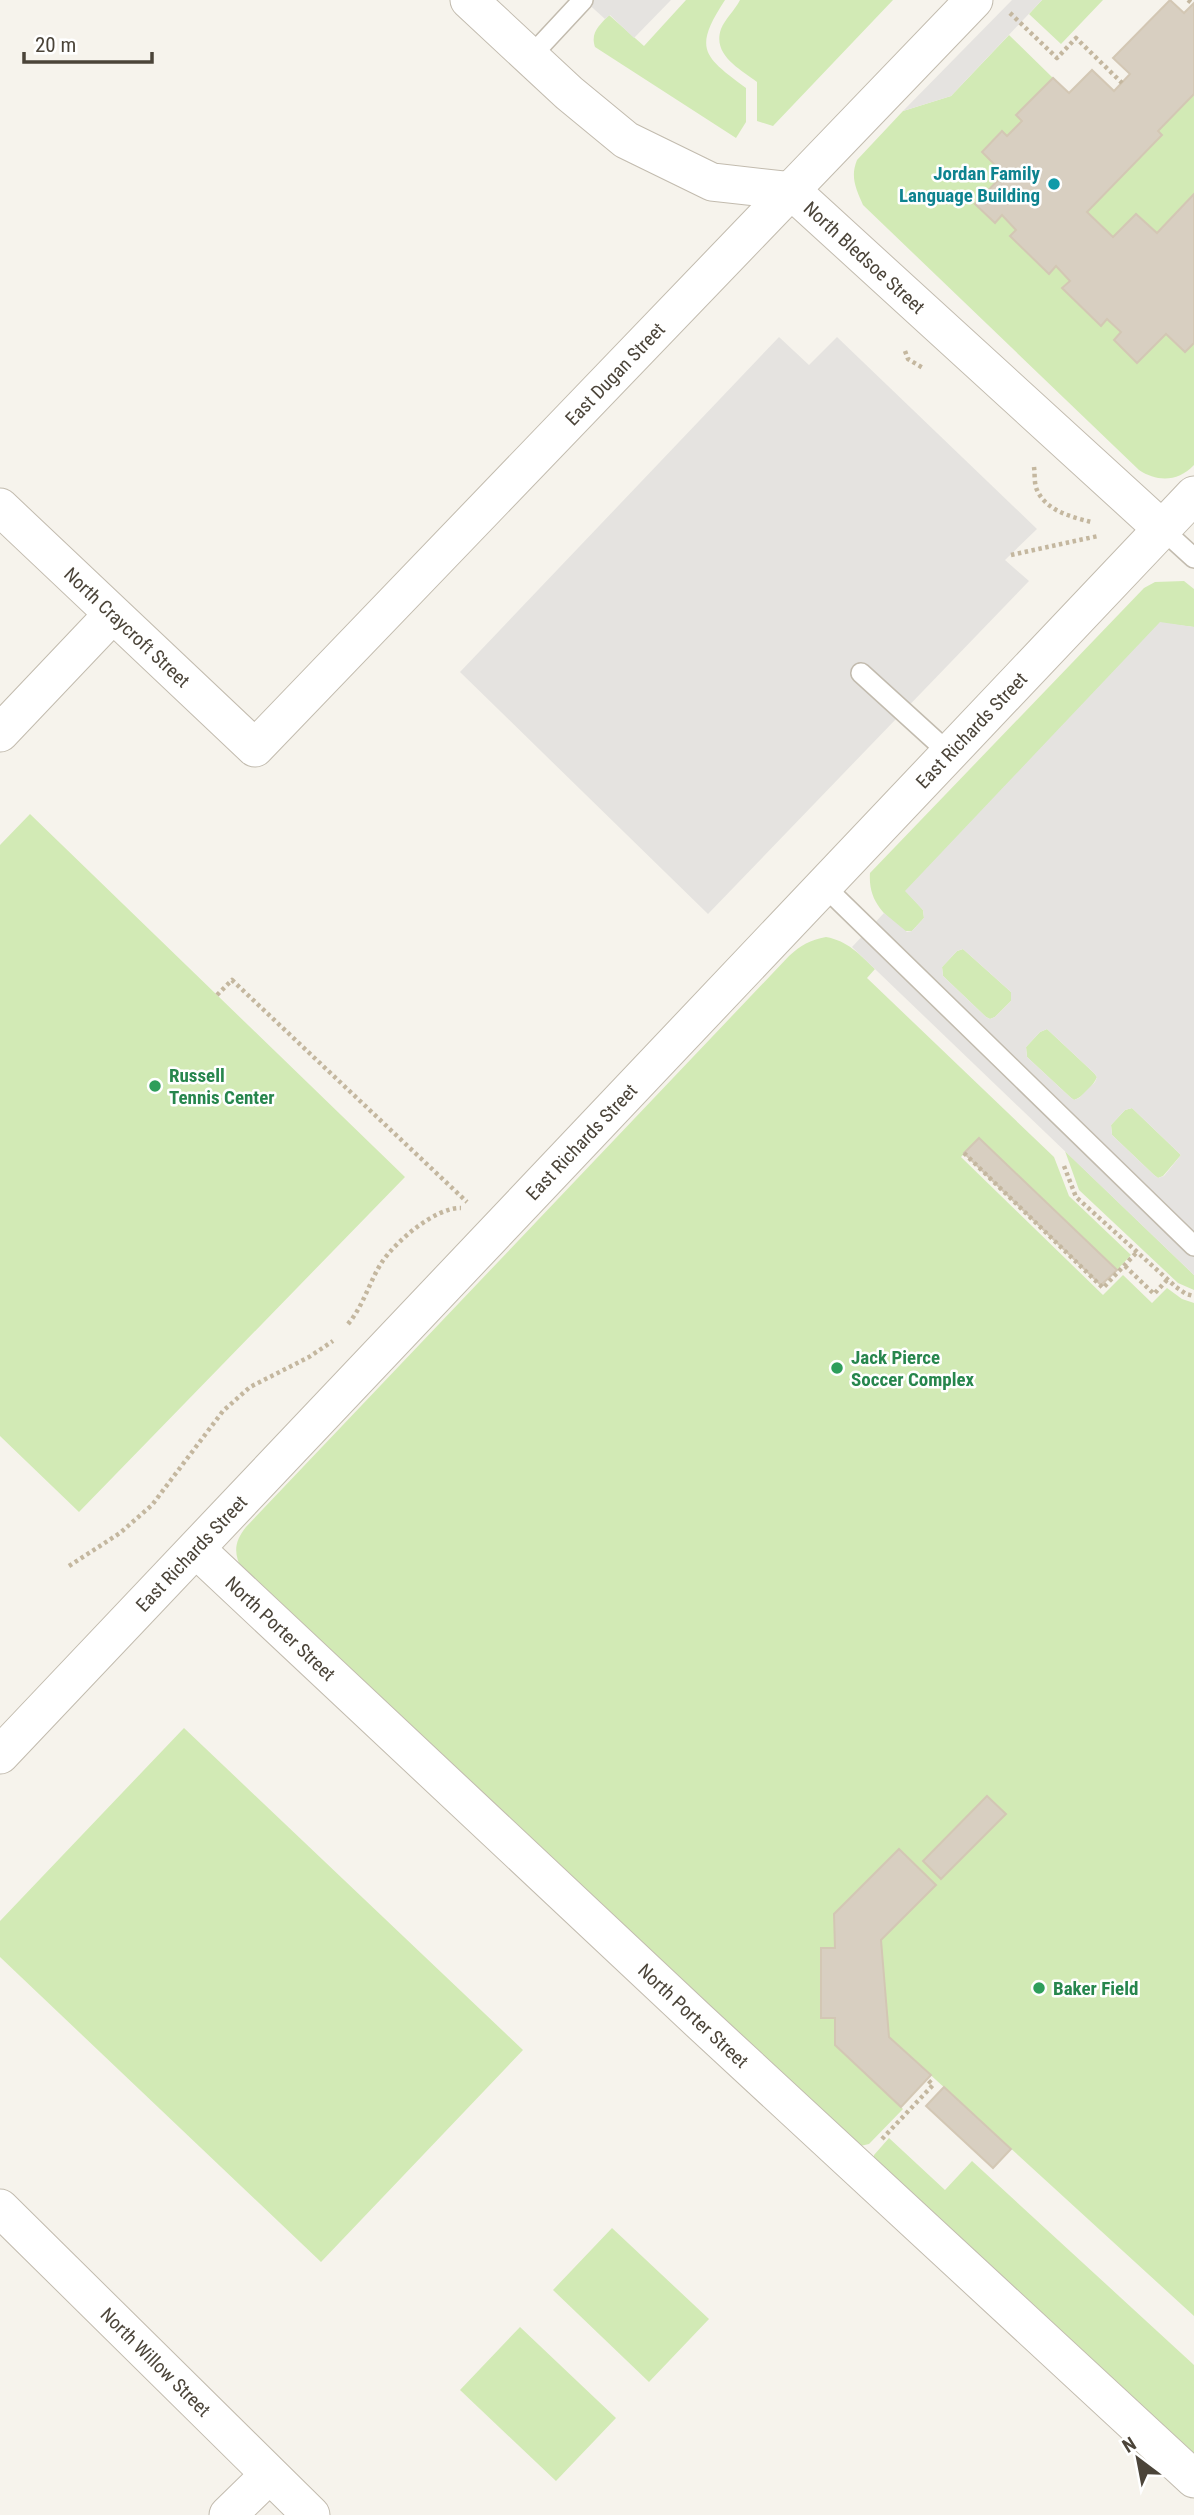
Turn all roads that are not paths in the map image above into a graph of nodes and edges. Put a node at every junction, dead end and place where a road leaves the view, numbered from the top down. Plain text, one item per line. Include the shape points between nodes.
1 (469, 0) edge
2 (583, 0) edge
3 (991, 5) edge
4 (530, 57) junction
5 (792, 191) junction
6 (1194, 495) edge
7 (0, 507) edge
8 (1161, 528) junction
9 (1194, 558) edge
10 (112, 615) junction
11 (861, 673) dead end
12 (0, 733) edge
13 (255, 748) joint
14 (949, 753) junction
15 (823, 885) junction
16 (1194, 1246) edge
17 (196, 1549) junction
18 (0, 1755) edge
19 (0, 2208) edge
20 (269, 2475) junction
21 (1194, 2479) edge
22 (228, 2515) edge
23 (311, 2515) edge

1 - 4 street, North Bledsoe Street
2 - 4 lane
3 - 5 street, East Dugan Street
4 - 5 street, North Bledsoe Street via 626,140 712,183
5 - 8 street, North Bledsoe Street
5 - 13 street, East Dugan Street
6 - 8 street, East Richards Street
7 - 10 street, North Craycroft Street
8 - 9 lane
8 - 14 street, East Richards Street
10 - 12 street
10 - 13 street, North Craycroft Street
11 - 14 lane
14 - 15 street, East Richards Street
15 - 16 lane
15 - 17 street, East Richards Street
17 - 18 street, East Richards Street
17 - 21 street, North Porter Street
19 - 20 street, North Willow Street
20 - 22 street
20 - 23 street, North Willow Street

